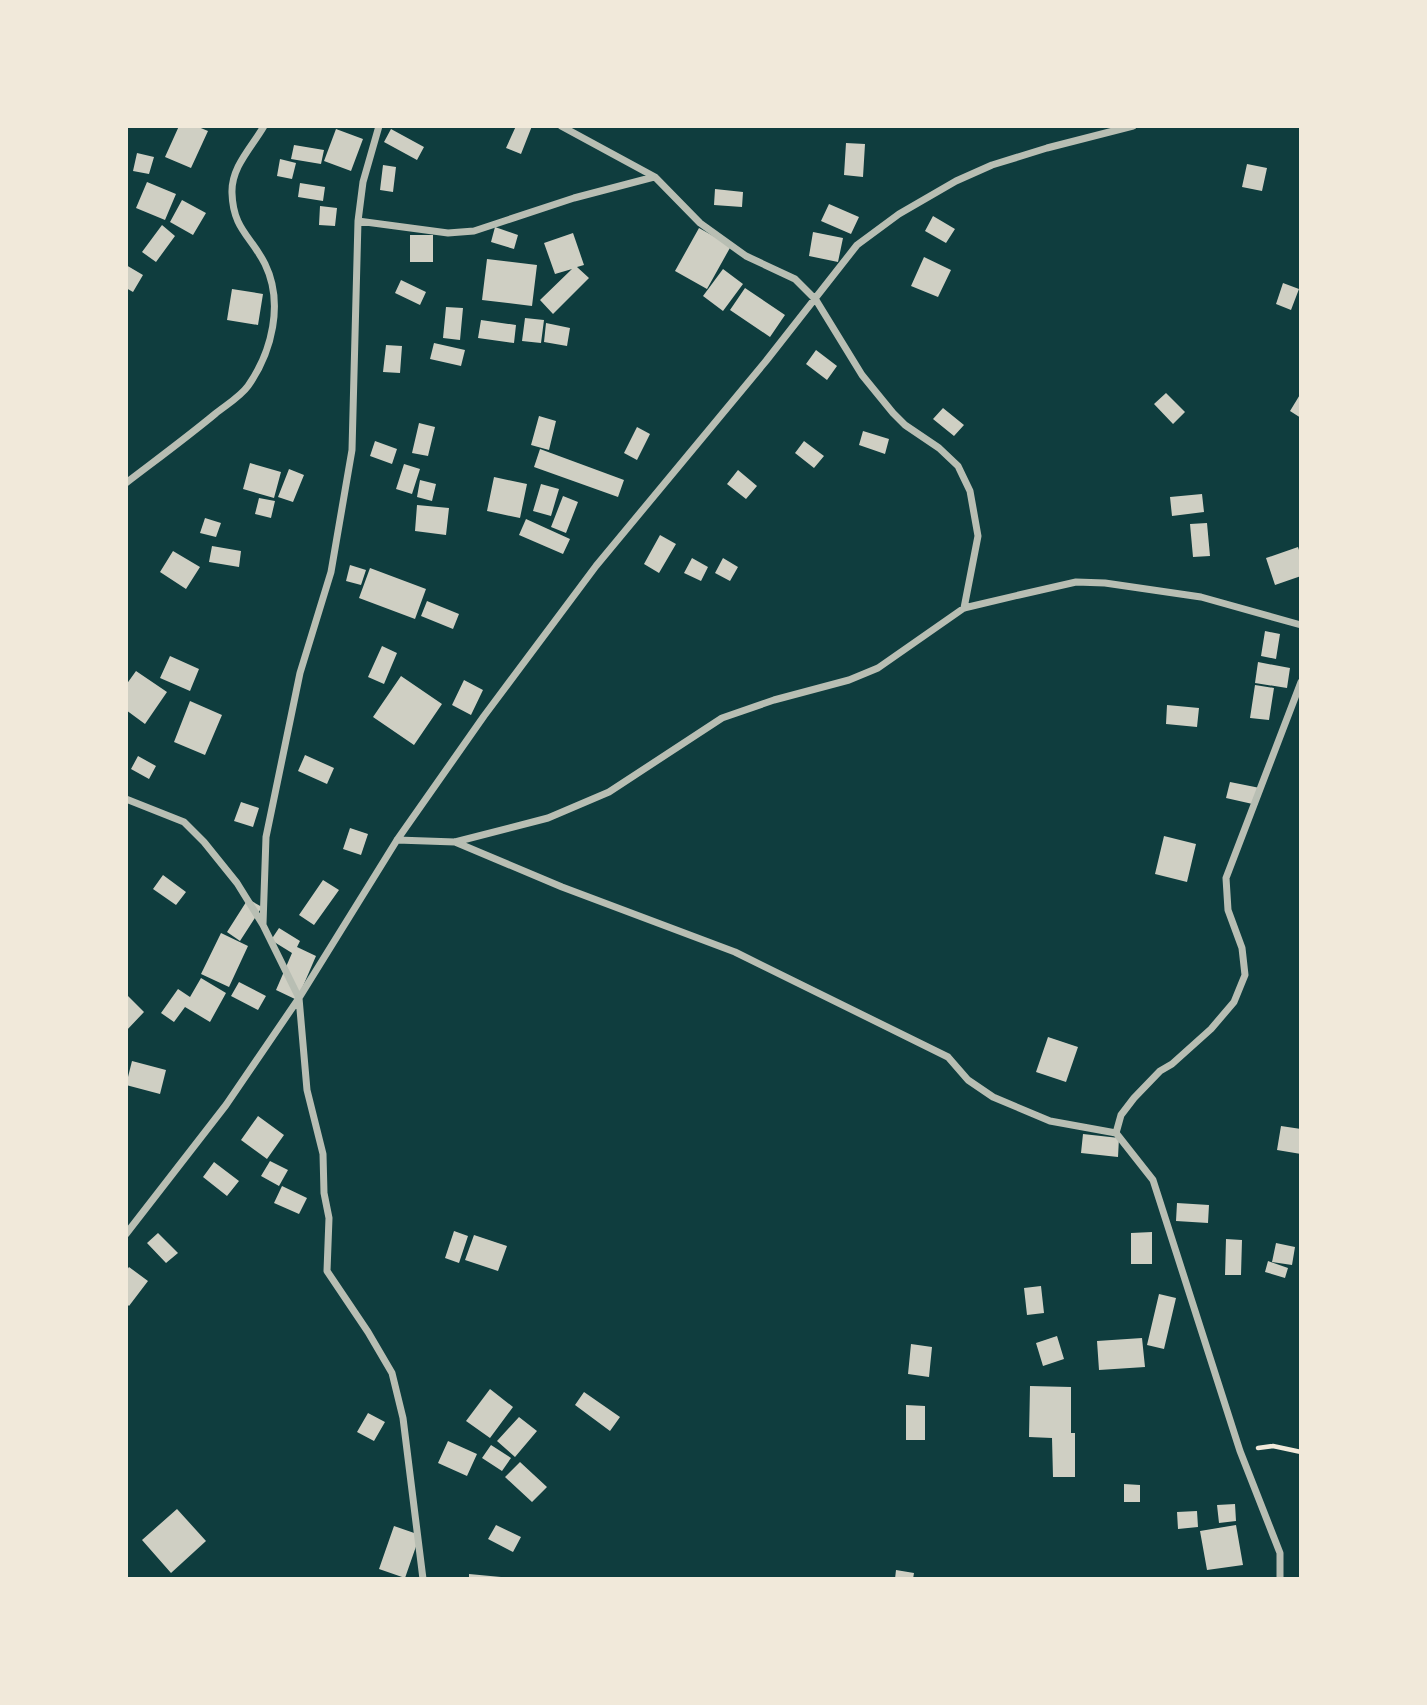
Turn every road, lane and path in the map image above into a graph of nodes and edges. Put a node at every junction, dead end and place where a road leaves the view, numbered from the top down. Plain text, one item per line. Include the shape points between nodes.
1 (264, 126) edge
2 (379, 126) edge
3 (561, 126) edge
4 (1133, 126) edge
5 (655, 177) junction
6 (358, 221) junction
7 (816, 300) junction
8 (126, 483) edge
9 (964, 608) junction
10 (1301, 625) edge
11 (1301, 682) edge
12 (126, 799) edge
13 (397, 840) junction
14 (455, 842) junction
15 (263, 925) junction
16 (299, 998) junction
17 (1116, 1132) junction
18 (126, 1234) edge
19 (1240, 1451) junction
20 (1301, 1452) edge
21 (423, 1579) edge
22 (1280, 1579) edge

1 - 8 street via 237,167 232,191 237,221 273,283 275,307 261,365 246,389
2 - 6 street via 363,182
3 - 5 street
4 - 7 street via 1014,158 956,181 857,245
5 - 6 street via 474,231 448,233
5 - 7 street via 700,223 747,256 795,279
6 - 15 street via 352,450 331,572 300,673 266,837
7 - 9 street via 862,375 893,413 958,466 970,491 978,536
7 - 13 street via 596,566
9 - 10 street via 1076,582 1105,583 1201,597
9 - 14 street via 878,668 722,718 609,792 548,818
11 - 17 street via 1226,878 1228,911 1242,948 1245,975 1234,1002 1211,1029 1139,1093 1121,1115
12 - 15 street via 184,822 237,883
13 - 14 street
13 - 16 street
14 - 17 street via 735,952 948,1057 968,1080 993,1097 1051,1121
15 - 16 street
16 - 18 street via 226,1105
16 - 21 street via 307,1090 323,1154 329,1218 327,1272 392,1373 403,1418
17 - 19 street via 1153,1180
19 - 20 path via 1273,1446
19 - 22 street via 1280,1553

